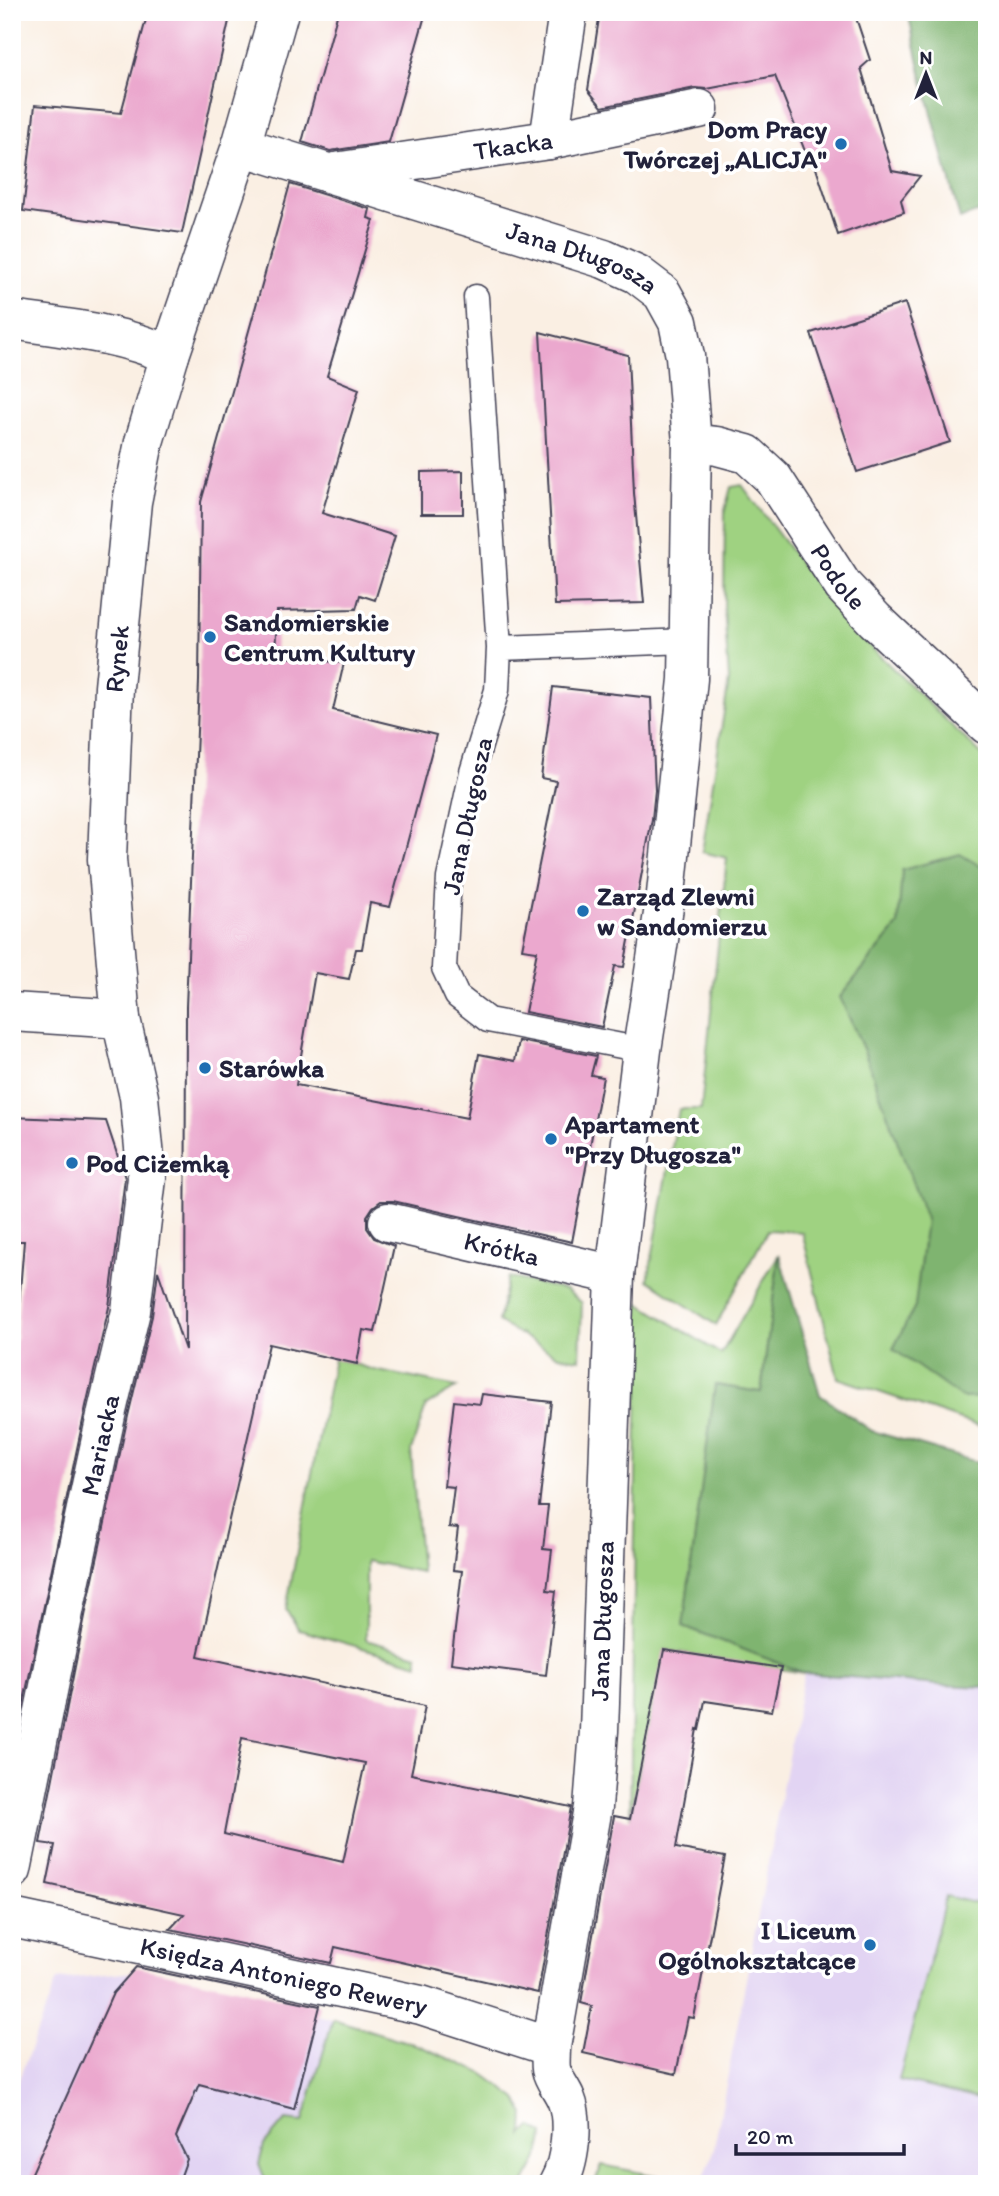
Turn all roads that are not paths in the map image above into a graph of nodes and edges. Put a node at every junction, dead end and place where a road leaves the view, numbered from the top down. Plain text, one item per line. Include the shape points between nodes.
1 (279, 12) edge
2 (568, 12) edge
3 (699, 109) dead end
4 (548, 141) junction
5 (242, 146) junction
6 (325, 173) junction
7 (476, 297) dead end
8 (12, 320) edge
9 (170, 355) junction
10 (692, 443) junction
11 (688, 641) junction
12 (499, 648) junction
13 (987, 724) edge
14 (12, 1012) edge
15 (121, 1018) junction
16 (642, 1050) junction
17 (388, 1222) dead end
18 (615, 1275) junction
19 (21, 1779) edge
20 (12, 1870) edge
21 (12, 1918) edge
22 (551, 2047) junction
23 (558, 2184) edge

1 - 5 street, Rynek
2 - 4 street
3 - 4 street, Tkacka
4 - 6 street, Tkacka
5 - 6 street, Jana Długosza
5 - 9 street, Rynek
6 - 10 street, Jana Długosza via 604,259 637,274 662,293 677,322 685,356
7 - 12 lane, Jana Długosza
8 - 9 street via 107,335
9 - 15 street, Rynek via 132,502 114,687 107,859
10 - 11 street, Jana Długosza
10 - 13 street, Podole via 747,454 773,478 843,586
11 - 12 lane
11 - 16 street, Jana Długosza via 666,894
12 - 16 lane, Jana Długosza via 497,690 472,772 449,878 444,968 457,996 488,1020
14 - 15 street
15 - 19 street, Mariacka via 139,1097 147,1178 131,1311
16 - 18 street, Jana Długosza
17 - 18 street, Krótka
18 - 22 street, Jana Długosza via 593,1807
19 - 20 street, Mariacka
21 - 22 street, Księdza Antoniego Rewery via 421,2005
22 - 23 street, Jana Długosza via 551,2071 567,2101 571,2122

